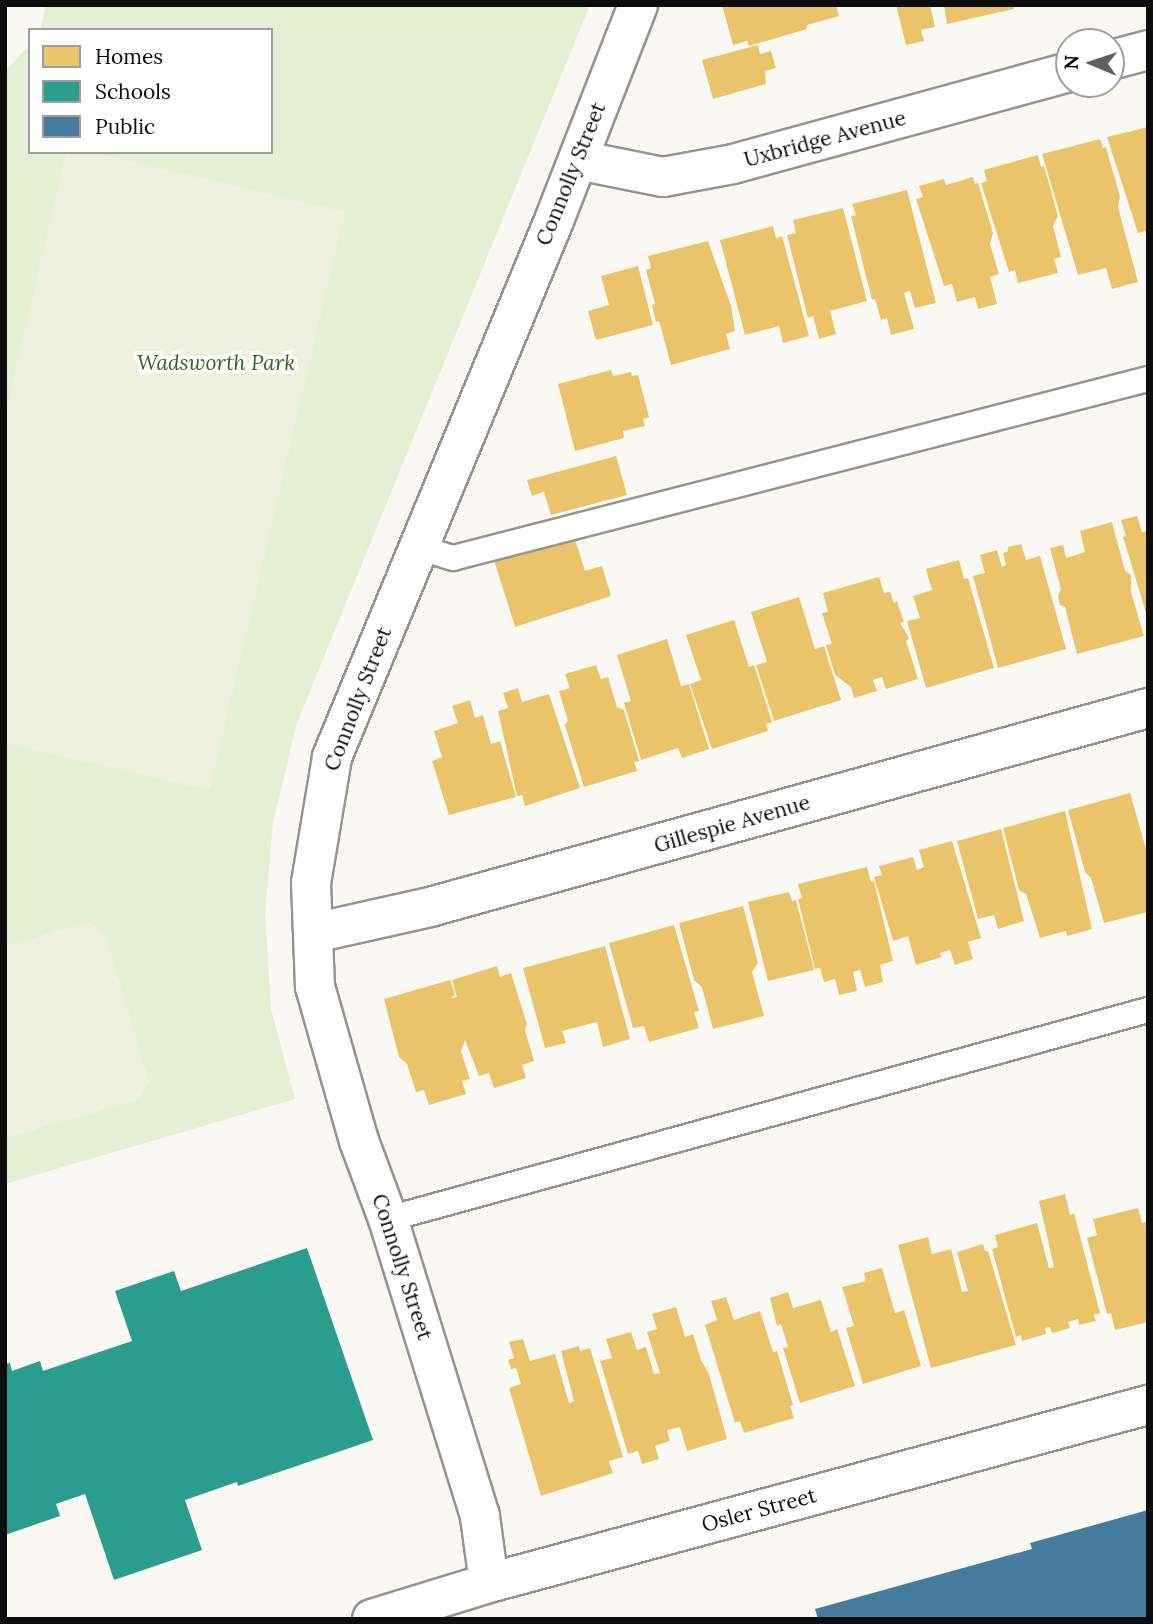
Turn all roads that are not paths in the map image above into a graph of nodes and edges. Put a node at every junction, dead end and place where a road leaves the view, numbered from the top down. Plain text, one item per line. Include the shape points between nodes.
1 (638, 5) edge
2 (1148, 50) edge
3 (1125, 56) edge
4 (1055, 76) edge
5 (578, 160) junction
6 (1148, 379) edge
7 (417, 547) junction
8 (1148, 708) edge
9 (314, 933) junction
10 (1148, 1010) edge
11 (388, 1219) junction
12 (1148, 1405) edge
13 (489, 1583) junction
14 (372, 1619) edge

1 - 5 street, Connolly Street
2 - 3 street
4 - 5 street, Uxbridge Avenue via 733,164 663,177
5 - 7 street, Connolly Street
6 - 7 lane via 453,558
7 - 9 street, Connolly Street via 332,757 311,883
8 - 9 street, Gillespie Avenue via 430,907
9 - 11 street, Connolly Street via 315,987 359,1141
10 - 11 lane
11 - 13 street, Connolly Street via 480,1516
12 - 13 street, Osler Street
13 - 14 street, Osler Street

